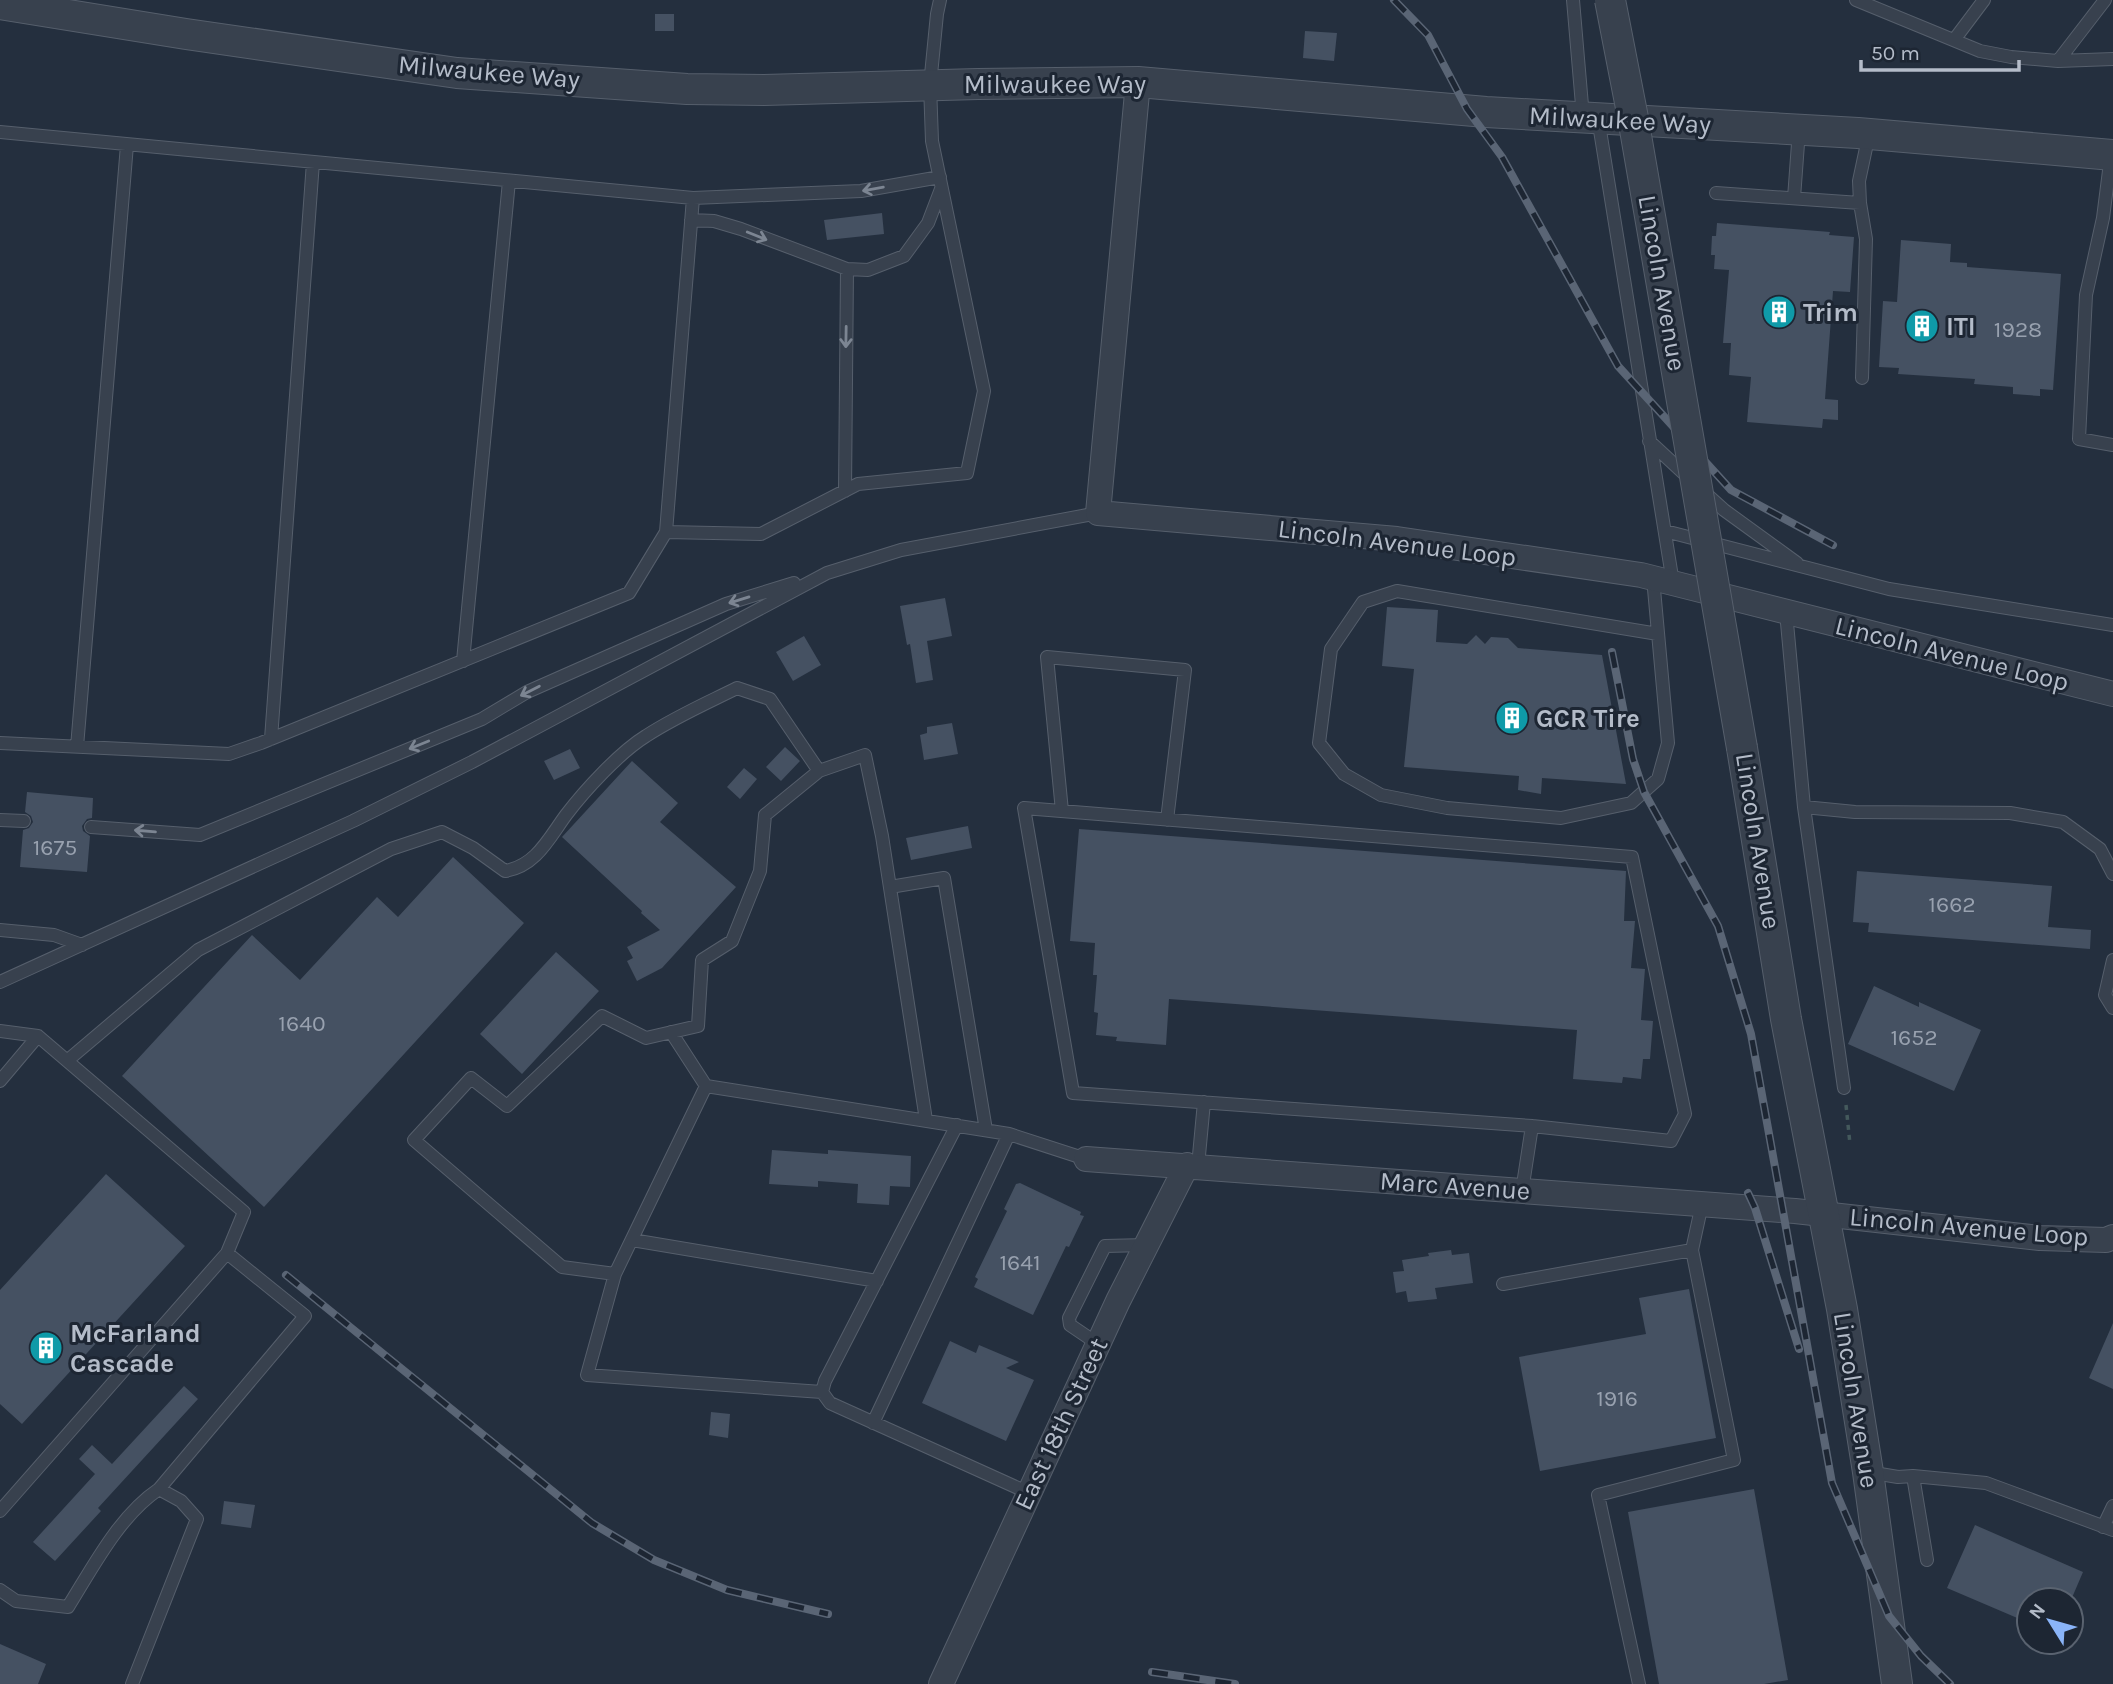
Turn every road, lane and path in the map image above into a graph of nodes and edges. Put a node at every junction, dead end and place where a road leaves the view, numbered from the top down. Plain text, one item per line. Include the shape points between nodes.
1 (940, 0) edge
2 (1573, 0) edge
3 (1610, 0) edge
4 (1856, 0) edge
5 (1984, 0) edge
6 (2105, 0) edge
7 (1875, 3) edge
8 (0, 4) edge
9 (1954, 40) junction
10 (2113, 59) edge
11 (2058, 61) junction
12 (1138, 82) junction
13 (930, 85) junction
14 (1591, 118) junction
15 (1799, 130) junction
16 (0, 132) edge
17 (1869, 134) junction
18 (127, 145) junction
19 (2112, 155) edge
20 (313, 162) junction
21 (509, 181) junction
22 (941, 182) junction
23 (1716, 194) dead end
24 (693, 198) junction
25 (1794, 198) junction
26 (1860, 203) junction
27 (2108, 219) edge
28 (691, 220) junction
29 (847, 269) junction
30 (1862, 378) dead end
31 (1649, 441) junction
32 (2113, 445) edge
33 (845, 491) junction
34 (1098, 513) junction
35 (1665, 531) junction
36 (666, 532) junction
37 (1803, 567) junction
38 (827, 573) junction
39 (1663, 581) junction
40 (1786, 612) junction
41 (2113, 625) edge
42 (1658, 634) junction
43 (463, 661) junction
44 (2113, 694) edge
45 (271, 739) junction
46 (0, 743) edge
47 (77, 747) junction
48 (819, 771) junction
49 (1804, 807) junction
50 (1062, 811) junction
51 (0, 820) edge
52 (1167, 820) junction
53 (24, 821) dead end
54 (91, 827) dead end
55 (2113, 874) edge
56 (890, 887) junction
57 (0, 930) edge
58 (82, 945) junction
59 (2113, 960) edge
60 (0, 982) edge
61 (2113, 1008) edge
62 (0, 1031) edge
63 (671, 1032) junction
64 (38, 1036) junction
65 (68, 1060) junction
66 (0, 1081) edge
67 (706, 1086) junction
68 (1844, 1087) joint
69 (1204, 1102) junction
70 (926, 1120) junction
71 (957, 1125) junction
72 (1532, 1126) junction
73 (986, 1130) junction
74 (1009, 1134) junction
75 (1850, 1144) dead end
76 (1086, 1159) joint
77 (1192, 1166) junction
78 (1522, 1191) junction
79 (1702, 1204) junction
80 (1824, 1214) junction
81 (2113, 1237) edge
82 (632, 1240) junction
83 (1146, 1245) junction
84 (1692, 1250) junction
85 (227, 1253) junction
86 (615, 1274) junction
87 (877, 1281) junction
88 (1503, 1284) dead end
89 (1098, 1344) junction
90 (822, 1392) junction
91 (873, 1423) junction
92 (1868, 1472) junction
93 (1913, 1476) junction
94 (159, 1489) junction
95 (1029, 1493) junction
96 (2113, 1506) edge
97 (0, 1511) edge
98 (2108, 1528) edge
99 (1927, 1560) dead end
100 (0, 1590) edge
101 (132, 1684) edge
102 (941, 1684) edge
103 (1639, 1684) edge
104 (1898, 1684) edge

1 - 13 lane
2 - 14 lane
3 - 80 street, Lincoln Avenue, bridge via 1786,1019
4 - 7 lane
5 - 9 lane
6 - 11 lane
7 - 9 lane
8 - 13 street, Milwaukee Way via 457,73 687,89
9 - 11 lane via 1980,51
10 - 11 lane
12 - 13 street, Milwaukee Way
12 - 14 street, Milwaukee Way
12 - 34 street
13 - 22 lane via 932,141
14 - 15 street, Milwaukee Way
14 - 31 lane
15 - 17 street, Milwaukee Way
15 - 25 lane
16 - 18 lane
17 - 19 street, Milwaukee Way
17 - 26 lane via 1859,181
18 - 20 lane
18 - 47 lane
19 - 27 lane
20 - 21 lane
20 - 45 lane
21 - 24 lane
21 - 43 lane
22 -> 24 lane via 861,191
22 - 29 lane via 928,223 904,256 868,270
22 - 33 lane via 984,391 967,473 858,484
23 - 25 lane
24 - 28 lane
25 - 26 lane
26 - 30 lane via 1866,239
27 - 32 lane via 2086,295 2079,439
28 -> 29 lane via 741,229
28 - 36 lane
29 -> 33 lane
31 - 35 lane
31 - 37 lane via 1724,510
33 - 36 lane via 761,534
34 - 38 lane via 901,550
34 - 39 street, Lincoln Avenue Loop via 1397,539
35 - 37 lane
35 - 39 lane
36 - 43 lane via 629,593
37 - 41 lane via 1888,589
38 -> 54 lane via 726,604 527,692 482,719 200,835
38 - 58 lane via 472,762
39 - 40 street, Lincoln Avenue Loop
39 - 42 lane
40 - 44 street, Lincoln Avenue Loop
40 - 49 lane
42 - 42 lane via 1668,743 1658,779 1631,803 1561,818 1447,808 1381,795 1344,775 1319,743 1331,649 1363,602 1397,590
43 - 45 lane
45 - 47 lane via 229,754
46 - 47 lane
48 - 56 lane via 865,755
48 - 63 lane via 765,815 760,871 732,942 702,960 698,1026
48 - 65 lane via 770,699 737,688 644,737 598,779 538,854 518,869 505,871 442,832 391,849 198,950
49 - 55 lane via 1855,812 2010,813 2063,822 2100,849
49 - 68 lane
50 - 52 lane
50 - 52 lane via 1047,657 1185,670
50 - 69 lane via 1024,808 1073,1093
51 - 53 lane
52 - 72 lane via 1632,857 1685,1114 1671,1141
56 - 70 lane
56 - 73 lane via 944,878
57 - 58 lane via 54,935
58 - 60 lane
59 - 61 lane via 2105,995
62 - 64 lane
63 - 67 lane
63 - 86 lane via 646,1038 602,1016 507,1106 471,1078 414,1140 562,1267
64 - 65 lane
64 - 66 lane
65 - 85 lane via 244,1212
67 - 70 lane
67 - 82 lane
68 - 75 path
69 - 72 lane
69 - 77 lane
70 - 71 lane
71 - 73 lane
71 - 87 lane
72 - 78 lane
73 - 74 lane
74 - 76 lane
74 - 91 lane
76 - 77 street, Marc Avenue
77 - 78 street, Marc Avenue
77 - 83 street, East 18th Street
78 - 79 street, Marc Avenue
79 - 80 street, Marc Avenue
79 - 84 lane
80 - 81 street, Lincoln Avenue Loop via 2040,1238
80 - 92 street, Lincoln Avenue
82 - 86 lane
82 - 87 lane
83 - 89 street, East 18th Street
83 - 89 lane via 1105,1246 1069,1318 1070,1325
84 - 88 lane
84 - 103 lane via 1734,1460 1598,1495
85 - 94 lane via 305,1316
85 - 97 lane
86 - 90 lane via 587,1375
87 - 90 lane
89 - 95 street, East 18th Street
90 - 91 lane via 830,1403
91 - 95 lane
92 - 93 lane
92 - 104 street, Lincoln Avenue
93 - 98 lane via 1986,1483
93 - 99 lane
94 - 100 lane via 144,1499 118,1531 68,1607 16,1601
94 - 101 lane via 197,1519
95 - 102 street, East 18th Street
96 - 98 lane

